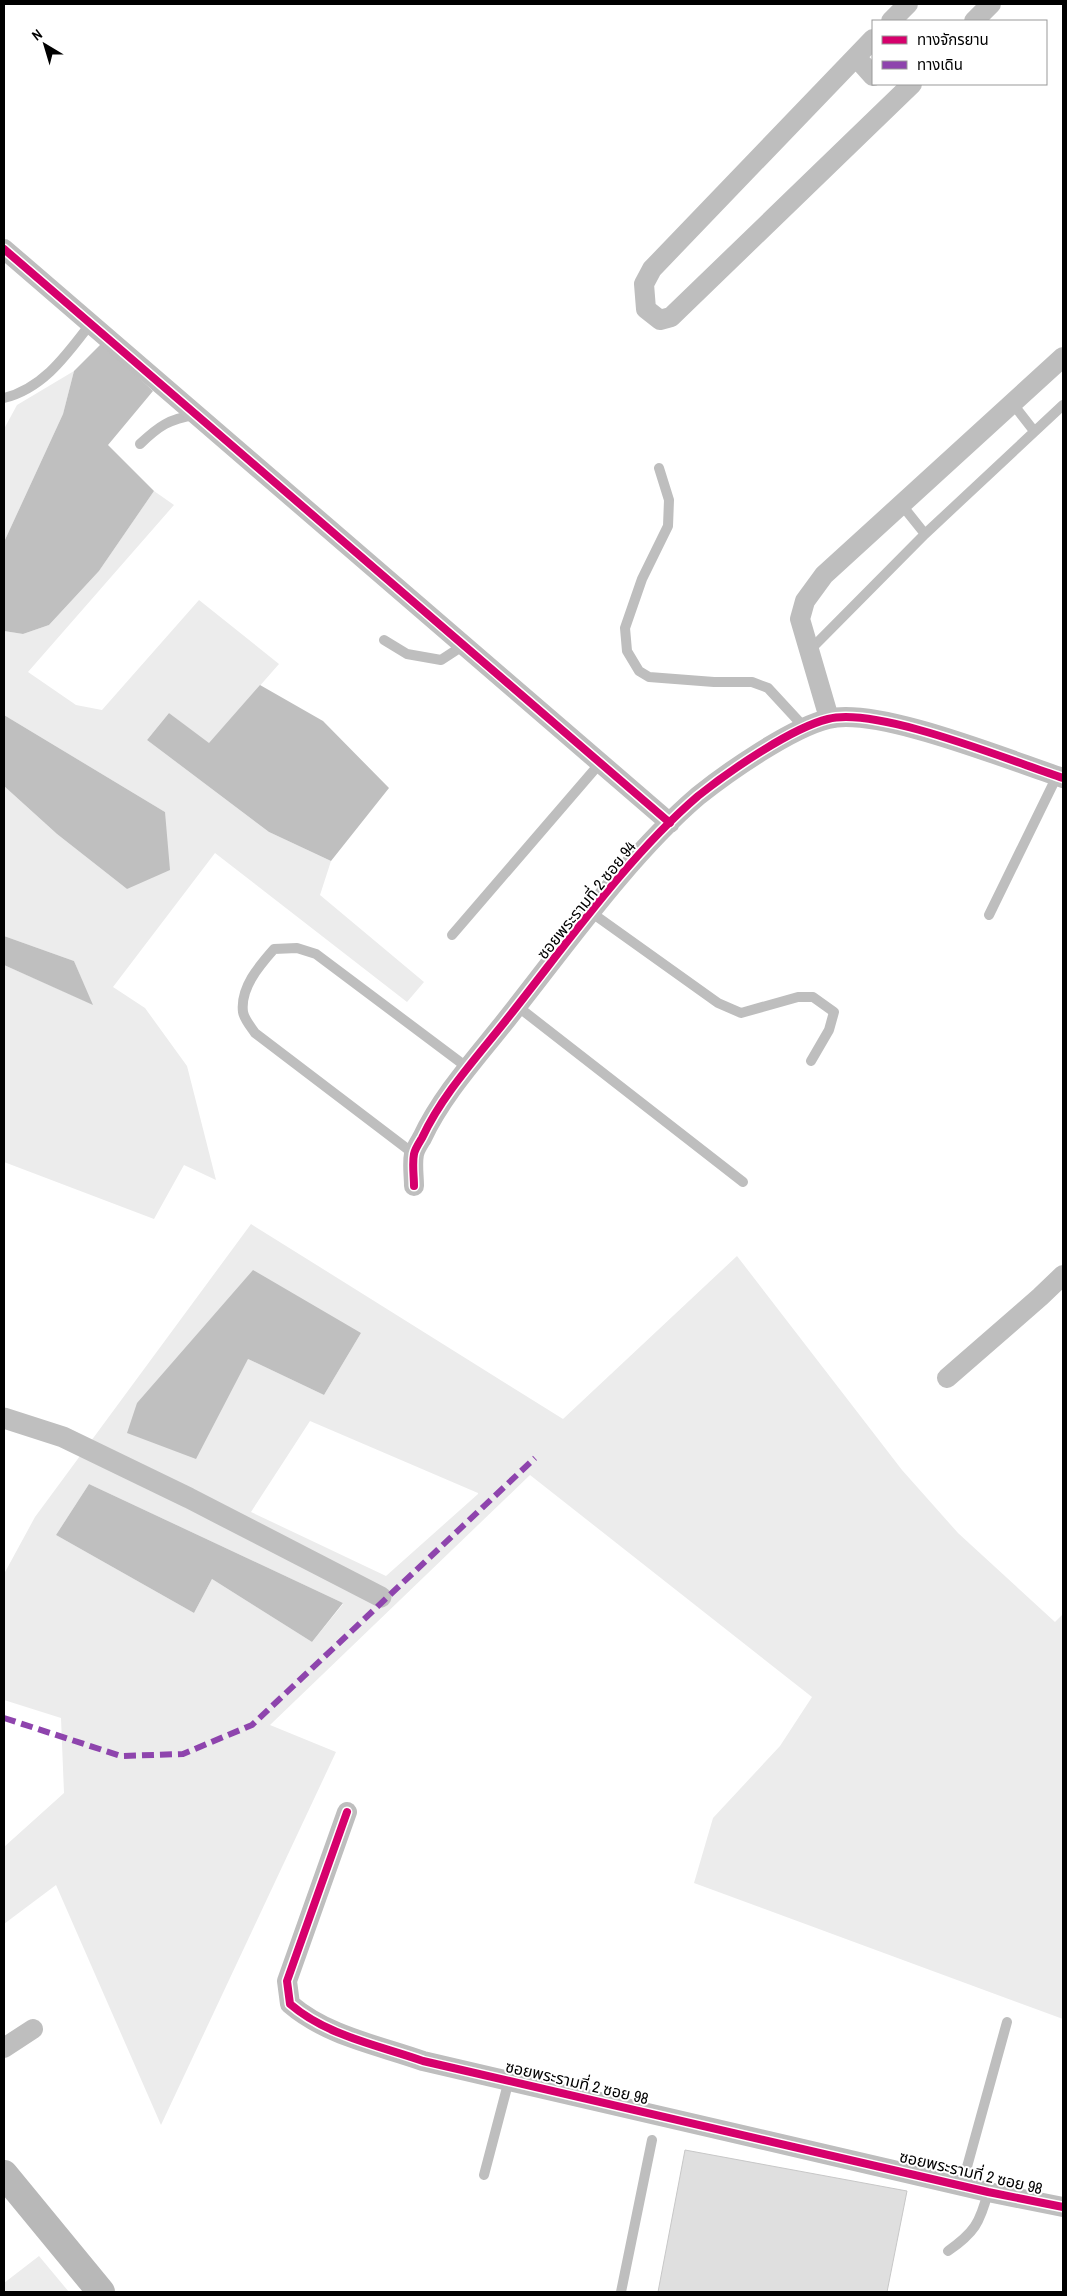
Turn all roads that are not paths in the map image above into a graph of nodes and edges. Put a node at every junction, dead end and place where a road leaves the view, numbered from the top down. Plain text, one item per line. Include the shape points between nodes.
1 (908, 4) edge
2 (991, 4) edge
3 (892, 20) edge
4 (975, 20) edge
5 (872, 40) edge
6 (856, 57) junction
7 (872, 75) edge
8 (882, 85) edge
9 (911, 85) edge
10 (896, 99) junction
11 (4, 249) edge
12 (91, 322) junction
13 (1063, 357) edge
14 (4, 398) edge
15 (1013, 404) junction
16 (1063, 405) edge
17 (196, 415) junction
18 (1034, 431) junction
19 (140, 444) dead end
20 (659, 468) dead end
21 (901, 504) junction
22 (925, 534) junction
23 (384, 640) dead end
24 (464, 645) junction
25 (810, 651) junction
26 (829, 718) junction
27 (804, 727) junction
28 (601, 762) junction
29 (1060, 777) edge
30 (670, 823) junction
31 (592, 913) junction
32 (988, 915) dead end
33 (452, 935) dead end
34 (517, 1006) junction
35 (811, 1061) dead end
36 (468, 1068) junction
37 (414, 1154) junction
38 (743, 1182) dead end
39 (414, 1186) dead end
40 (1063, 1274) edge
41 (947, 1378) dead end
42 (346, 1812) dead end
43 (1007, 2022) dead end
44 (33, 2029) dead end
45 (4, 2048) edge
46 (509, 2080) junction
47 (652, 2140) dead end
48 (4, 2174) edge
49 (484, 2175) dead end
50 (962, 2185) junction
51 (988, 2192) junction
52 (1063, 2207) edge
53 (948, 2251) dead end
54 (101, 2292) edge
55 (621, 2292) edge

1 - 3 street
2 - 4 street
5 - 6 street
6 - 7 street
6 - 10 street via 652,269 644,284 646,310 660,320 671,317
8 - 10 street
9 - 10 street
11 - 12 street
12 - 14 lane via 52,371 31,388
12 - 17 street
13 - 15 street
15 - 18 lane
15 - 21 street
16 - 18 lane
17 - 19 lane via 167,422
17 - 24 street
18 - 22 lane
20 - 27 lane via 669,500 668,526 642,579 625,628 627,651 639,672 649,676 752,682 768,688
21 - 22 lane
21 - 25 street via 824,576 805,600 800,620
22 - 25 lane
23 - 24 lane via 407,654 440,660
24 - 28 street
25 - 26 street
26 - 27 street, ซอยพระรามที่ 2 ซอย 94
26 - 29 street, ซอยพระรามที่ 2 ซอย 94 via 854,717 942,737
27 - 30 street, ซอยพระรามที่ 2 ซอย 94 via 699,796
28 - 30 street
28 - 33 lane
29 - 32 lane
30 - 31 street, ซอยพระรามที่ 2 ซอย 94
31 - 34 street, ซอยพระรามที่ 2 ซอย 94
31 - 35 lane via 718,1003 741,1012 798,997 813,997 826,1004 834,1012 829,1030
34 - 36 street, ซอยพระรามที่ 2 ซอย 94
34 - 38 lane
36 - 37 street, ซอยพระรามที่ 2 ซอย 94 via 430,1121
36 - 37 lane via 316,954 297,948 274,950 259,965 246,990 243,1013 255,1033
37 - 39 street, ซอยพระรามที่ 2 ซอย 94
40 - 41 street
42 - 46 street, ซอยพระรามที่ 2 ซอย 98 via 287,1981 290,2004 335,2032 423,2060
43 - 50 lane
44 - 45 street
46 - 49 lane
46 - 50 street, ซอยพระรามที่ 2 ซอย 98
47 - 55 lane
48 - 54 main road
50 - 51 street, ซอยพระรามที่ 2 ซอย 98
51 - 52 street, ซอยพระรามที่ 2 ซอย 98
51 - 53 lane via 982,2218 968,2237

